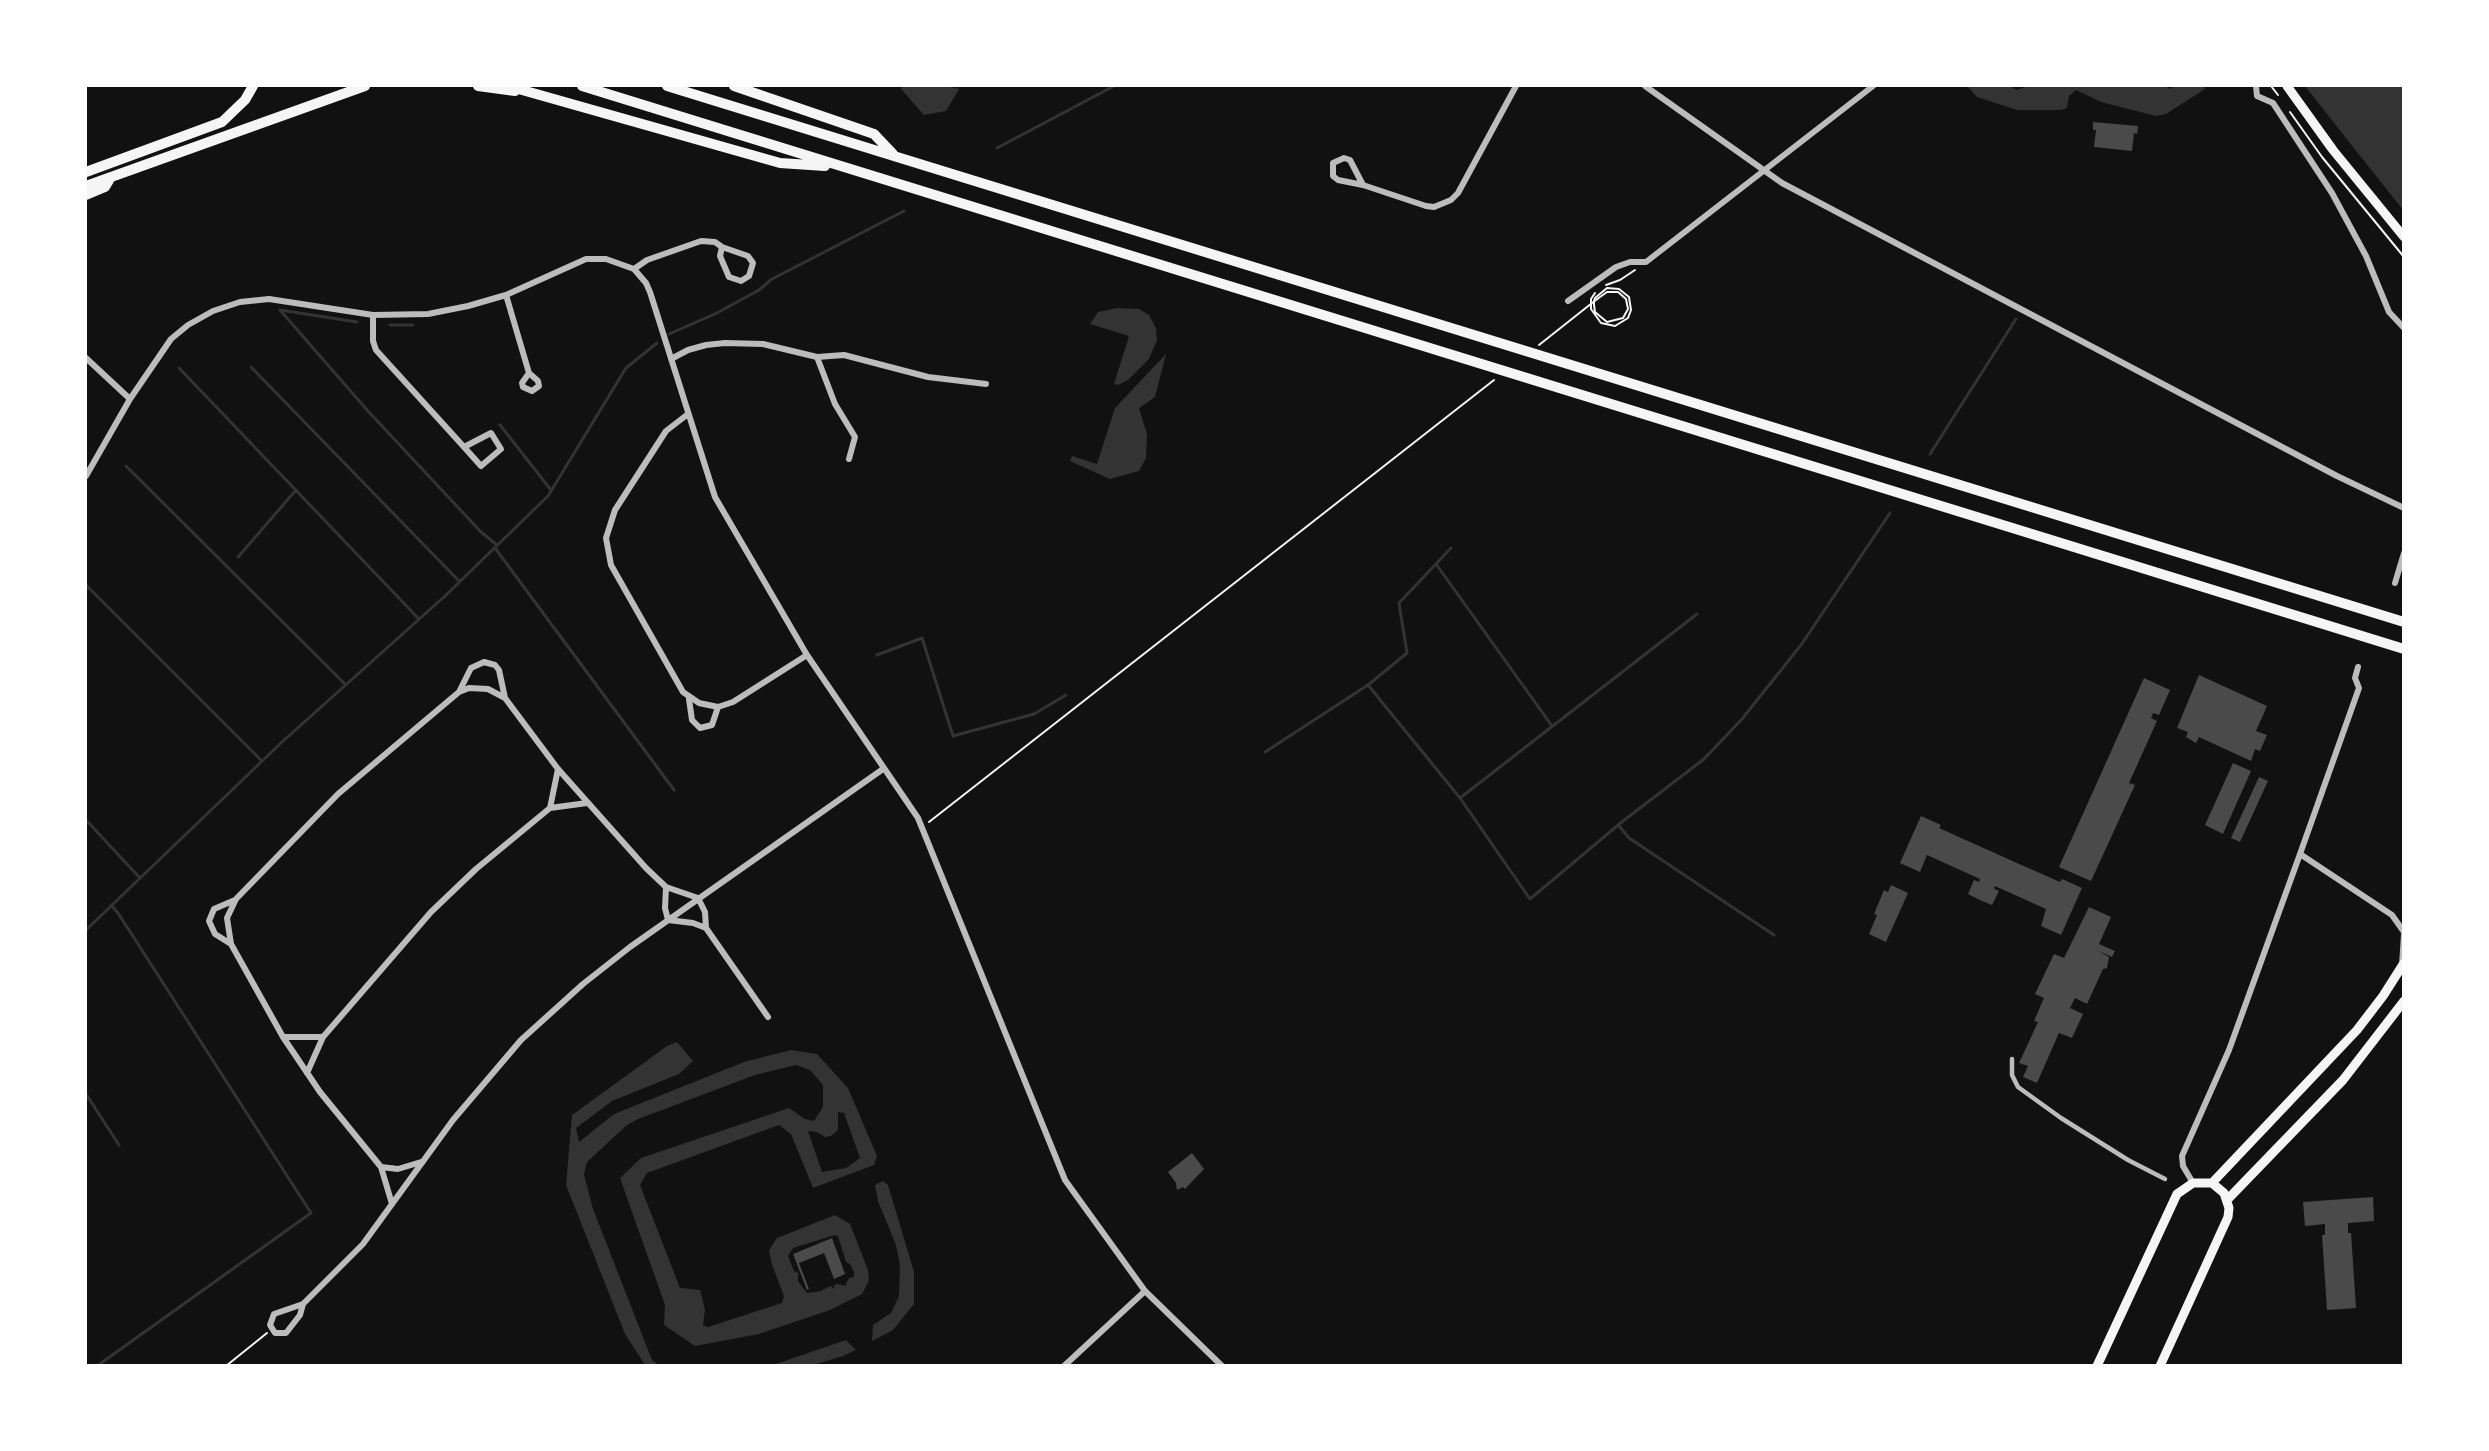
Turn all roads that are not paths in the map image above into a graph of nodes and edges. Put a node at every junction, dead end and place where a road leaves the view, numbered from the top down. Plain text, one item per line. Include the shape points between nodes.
1 (253, 86) edge
2 (365, 86) edge
3 (478, 86) edge
4 (508, 86) edge
5 (582, 86) edge
6 (667, 86) edge
7 (734, 86) edge
8 (1516, 86) edge
9 (1645, 86) edge
10 (1873, 86) edge
11 (2256, 86) edge
12 (2286, 86) edge
13 (527, 91) junction
14 (895, 156) junction
15 (843, 168) junction
16 (1762, 171) junction
17 (86, 172) edge
18 (111, 177) junction
19 (1363, 185) junction
20 (86, 186) edge
21 (86, 195) edge
22 (2403, 237) edge
23 (722, 247) junction
24 (634, 269) junction
25 (506, 295) junction
26 (1568, 301) dead end
27 (373, 315) junction
28 (2403, 328) edge
29 (817, 357) junction
30 (86, 358) edge
31 (670, 359) junction
32 (529, 373) dead end
33 (986, 384) dead end
34 (130, 399) junction
35 (688, 414) junction
36 (464, 447) junction
37 (849, 459) dead end
38 (86, 476) edge
39 (2403, 508) edge
40 (2403, 553) edge
41 (2395, 583) dead end
42 (2403, 622) edge
43 (2403, 649) edge
44 (807, 655) junction
45 (2358, 667) dead end
46 (459, 692) junction
47 (505, 698) junction
48 (689, 699) junction
49 (718, 706) junction
50 (558, 769) junction
51 (884, 769) junction
52 (587, 803) junction
53 (550, 808) junction
54 (2300, 854) junction
55 (666, 887) junction
56 (698, 898) junction
57 (236, 899) junction
58 (668, 920) junction
59 (706, 928) junction
60 (2403, 933) edge
61 (231, 944) junction
62 (2403, 964) edge
63 (2403, 1001) edge
64 (768, 1017) dead end
65 (283, 1037) junction
66 (323, 1037) junction
67 (2012, 1059) dead end
68 (307, 1073) junction
69 (422, 1162) junction
70 (381, 1167) junction
71 (2165, 1179) dead end
72 (2193, 1183) junction
73 (2211, 1183) junction
74 (2227, 1200) junction
75 (392, 1204) junction
76 (1145, 1291) junction
77 (303, 1304) junction
78 (2164, 1363) edge
79 (1064, 1365) edge
80 (1222, 1365) edge
81 (2097, 1365) edge

1 - 17 highway via 245,100 222,122
2 - 18 highway
3 - 13 highway
4 - 13 highway
5 - 15 highway
6 - 14 highway
7 - 14 highway via 874,134
8 - 19 street via 1451,200 1426,206
9 - 16 street
10 - 16 street
11 - 28 street via 2257,96 2273,103 2332,193 2366,256 2389,312
12 - 22 highway
13 - 15 highway via 780,164
14 - 42 highway
15 - 43 highway
16 - 26 street via 1646,262 1616,267
16 - 39 street
18 - 20 highway
18 - 21 highway via 105,187
19 - 19 street via 1350,160 1344,158 1333,164 1333,176 1338,180
23 - 23 street via 748,256 753,264 749,276 741,281 729,277 720,256
23 - 24 street via 701,241 647,260
24 - 25 street via 606,258 586,259
24 - 31 street via 646,283
25 - 27 street via 428,314
25 - 32 street
27 - 34 street via 269,299 227,305 179,331
27 - 36 street via 376,350
29 - 31 street via 763,344 725,343 688,350
29 - 33 street via 844,355 928,377
29 - 37 street via 835,404 854,433
30 - 34 street
31 - 35 street
34 - 38 street
35 - 44 street via 715,496
35 - 48 street via 666,431 615,510 606,538 611,565
36 - 36 street via 481,466 501,449 490,433
40 - 41 street
44 - 49 street via 734,702
44 - 51 street
45 - 54 street via 2355,678 2359,688
46 - 47 street via 488,688
46 - 47 street via 471,668 484,662 499,670
46 - 57 street via 338,794
47 - 50 street
48 - 49 street
48 - 49 street via 692,720 700,728 712,725
50 - 52 street
50 - 53 street
51 - 56 street
51 - 76 street via 922,827 1056,1162 1088,1215
52 - 53 street
52 - 55 street
53 - 66 street via 431,912
54 - 60 street via 2392,915
54 - 72 street via 2229,1050 2182,1156
55 - 56 street
55 - 58 street
56 - 58 street
56 - 59 street via 705,912
57 - 61 street via 227,918
57 - 61 street via 220,905 209,921 215,934
58 - 59 street
58 - 69 street via 583,984 521,1040 477,1089
59 - 64 street
60 - 62 street
61 - 65 street
62 - 73 highway via 2337,1053
63 - 74 highway via 2343,1080
65 - 66 street
65 - 68 street
66 - 68 street
67 - 71 street via 2012,1075 2018,1087 2080,1130
68 - 70 street
69 - 70 street via 398,1169
69 - 75 street
70 - 75 street
72 - 73 highway
72 - 81 highway via 2177,1194 2170,1206
73 - 74 highway via 2220,1188
74 - 78 highway via 2224,1231
75 - 77 street via 363,1244
76 - 79 street
76 - 80 street
77 - 77 street via 286,1333 272,1330 270,1319 274,1314

